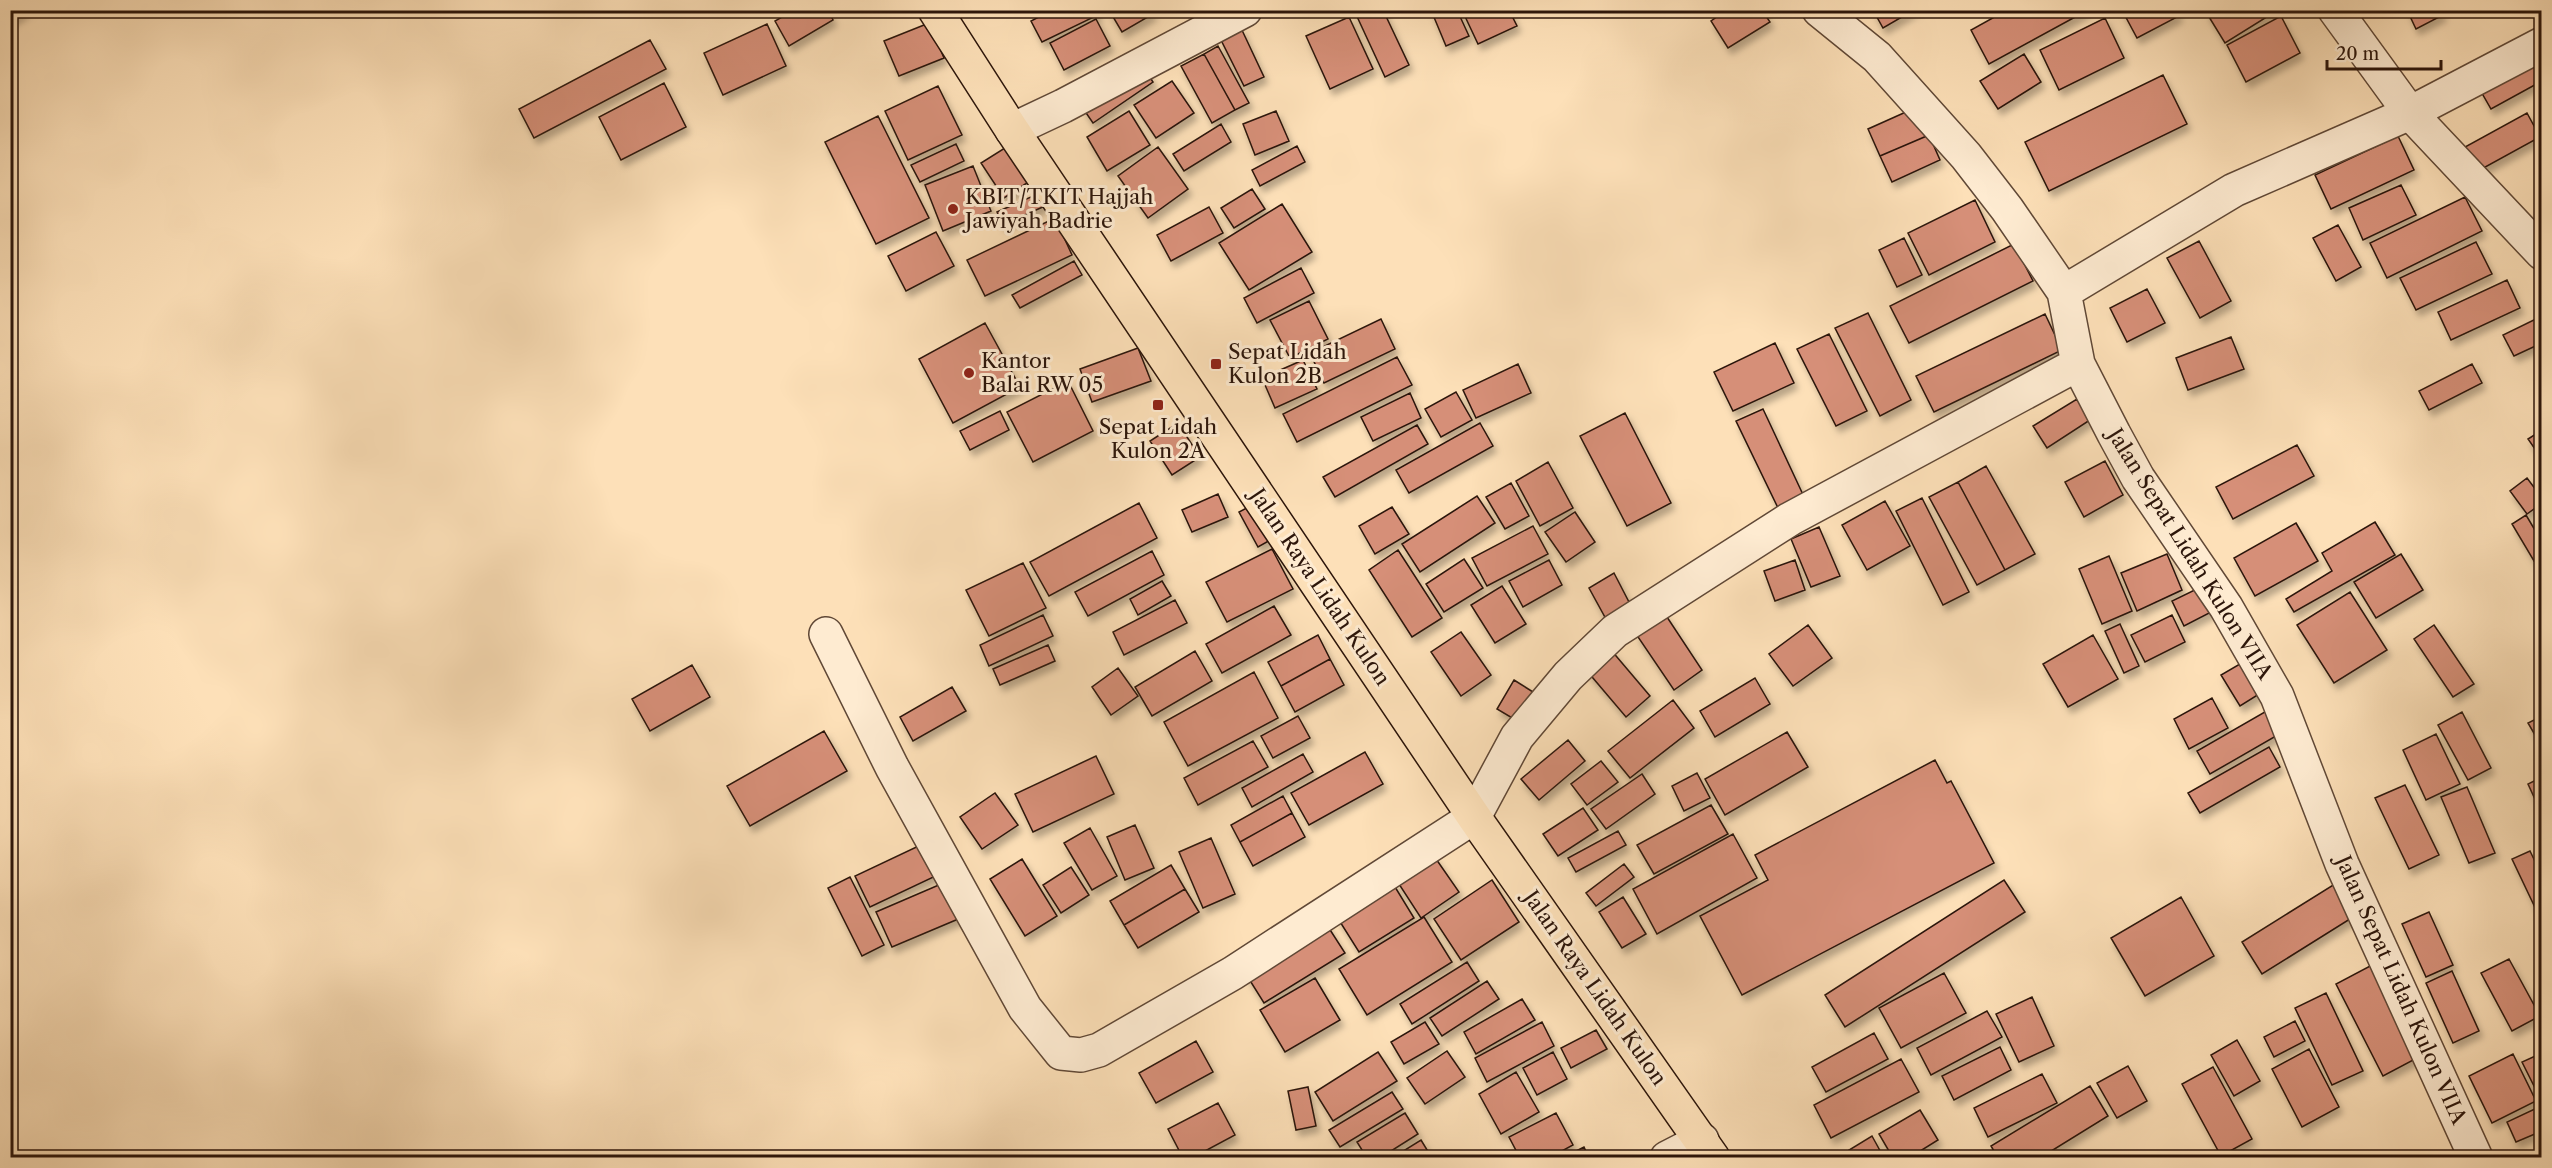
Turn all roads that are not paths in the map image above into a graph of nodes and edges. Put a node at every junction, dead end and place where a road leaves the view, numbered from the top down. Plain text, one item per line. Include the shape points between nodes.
1 (935, 10) edge
2 (1245, 10) edge
3 (1819, 10) edge
4 (2335, 10) edge
5 (2541, 44) edge
6 (2410, 113) junction
7 (1012, 130) junction
8 (2541, 253) edge
9 (2064, 292) junction
10 (2078, 364) junction
11 (826, 634) dead end
12 (1474, 817) junction
13 (1708, 1149) edge
14 (1667, 1158) edge
15 (2476, 1158) edge

1 - 7 main road, Jalan Raya Lidah Kulon
2 - 7 street
3 - 9 street, Jalan Sepat Lidah Kulon VIIA via 1876,57 1966,156
4 - 6 street
5 - 6 street
6 - 8 street
6 - 9 street via 2234,190
7 - 12 main road, Jalan Raya Lidah Kulon
9 - 10 street, Jalan Sepat Lidah Kulon VIIA
10 - 12 street via 1790,519 1615,632 1568,676 1517,737
10 - 15 street, Jalan Sepat Lidah Kulon VIIA via 2138,478 2226,607 2277,696 2342,864
11 - 12 street via 892,767 1019,998 1060,1053 1081,1055 1099,1050 1233,973
12 - 13 main road, Jalan Raya Lidah Kulon
13 - 14 street

